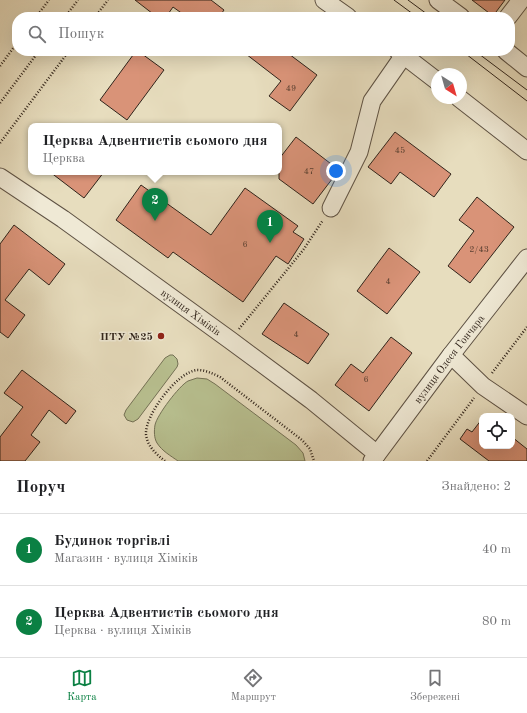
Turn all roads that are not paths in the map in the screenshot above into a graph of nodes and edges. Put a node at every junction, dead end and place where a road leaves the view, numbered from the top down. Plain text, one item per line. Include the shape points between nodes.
1 (324, 0) edge
2 (438, 0) edge
3 (520, 0) edge
4 (341, 12) edge
5 (454, 12) edge
6 (512, 12) edge
7 (399, 56) edge
8 (405, 56) edge
9 (512, 56) edge
10 (527, 68) edge
11 (431, 76) edge
12 (467, 104) edge
13 (527, 151) edge
14 (0, 177) edge
15 (331, 208) road end
16 (527, 258) edge
17 (451, 355) junction
18 (527, 416) edge
19 (374, 458) edge

1 - 4 street
2 - 5 street
3 - 6 street
7 - 15 street via 372,101 359,152
8 - 11 street
9 - 10 street
12 - 13 street
14 - 19 street, вулиця Хіміків via 63,219 311,400
16 - 17 street, вулиця Олеся Гончара
17 - 18 street via 483,386
17 - 19 street, вулиця Олеся Гончара

